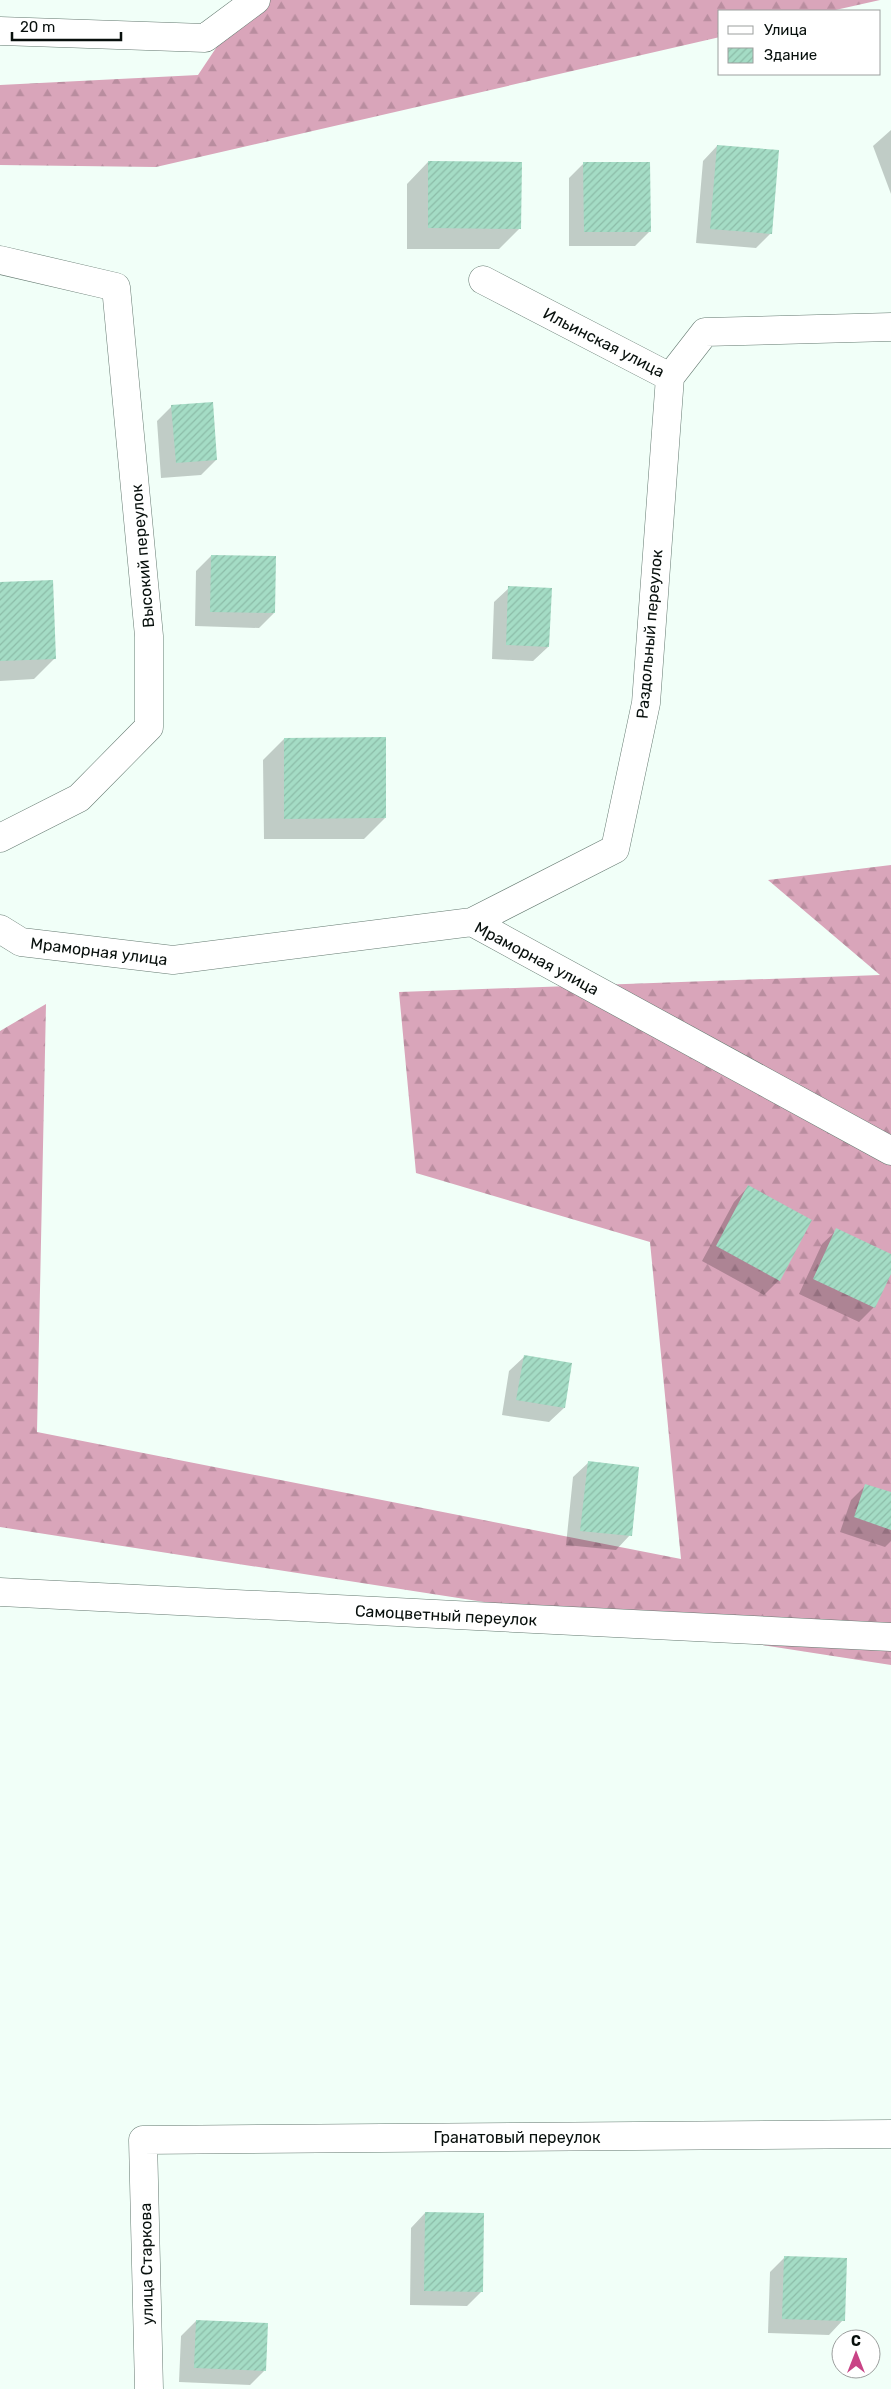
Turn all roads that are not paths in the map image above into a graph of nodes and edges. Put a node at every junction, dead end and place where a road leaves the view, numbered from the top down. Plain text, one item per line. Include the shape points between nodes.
1 (256, 0) edge
2 (0, 31) edge
3 (0, 260) edge
4 (484, 280) dead end
5 (891, 327) edge
6 (670, 377) junction
7 (0, 838) edge
8 (472, 922) junction
9 (0, 930) edge
10 (891, 1151) edge
11 (0, 1592) edge
12 (891, 1637) edge
13 (891, 2134) edge
14 (143, 2140) joint
15 (149, 2389) edge

1 - 2 street via 205,38
3 - 7 street, Высокий переулок via 116,287 149,636 149,727 79,798
4 - 6 street, Ильинская улица
5 - 6 street, Ильинская улица via 705,332
6 - 8 street, Раздольный переулок via 646,703 615,849
8 - 9 street, Мраморная улица via 173,960 22,942
8 - 10 street, Мраморная улица
11 - 12 street, Самоцветный переулок
13 - 14 street, Гранатовый переулок
14 - 15 street, улица Старкова

